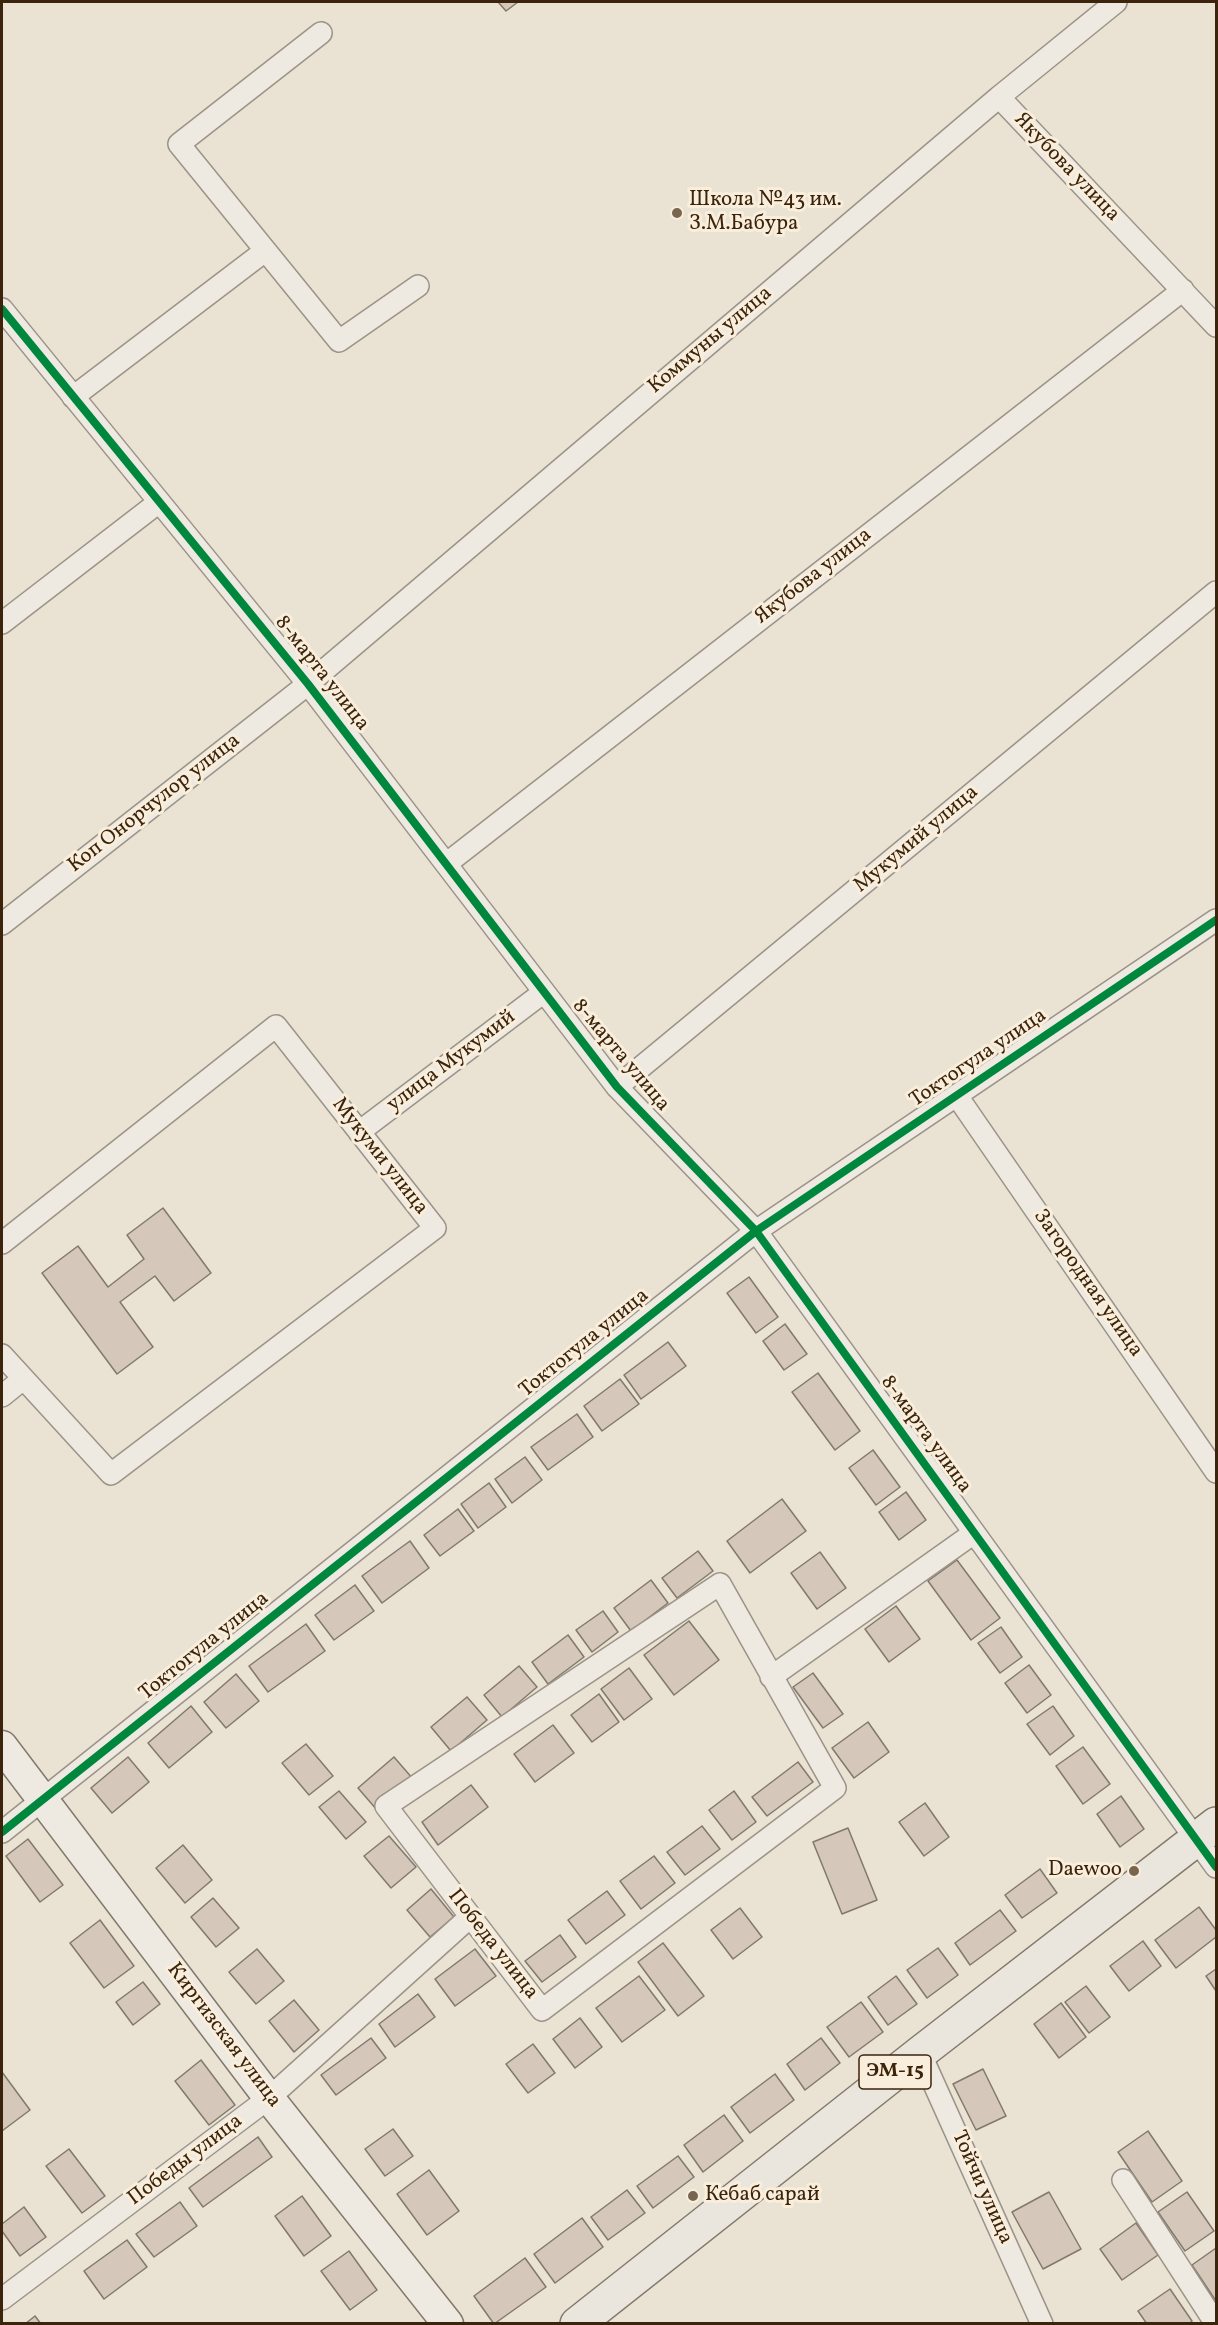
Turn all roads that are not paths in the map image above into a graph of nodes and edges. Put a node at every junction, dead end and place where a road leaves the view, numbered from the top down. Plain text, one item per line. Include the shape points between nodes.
1 (1116, 2) edge
2 (321, 33) dead end
3 (999, 97) junction
4 (265, 251) junction
5 (418, 286) dead end
6 (1183, 290) junction
7 (2, 309) edge
8 (1216, 326) edge
9 (73, 397) junction
10 (159, 502) junction
11 (1216, 592) edge
12 (2, 622) edge
13 (308, 684) junction
14 (446, 864) junction
15 (1216, 920) edge
16 (2, 924) edge
17 (544, 992) junction
18 (617, 1088) junction
19 (957, 1096) junction
20 (359, 1132) junction
21 (756, 1231) junction
22 (2, 1243) edge
23 (2, 1355) edge
24 (23, 1380) junction
25 (2, 1396) edge
26 (1216, 1472) edge
27 (974, 1533) junction
28 (771, 1677) junction
29 (2, 1746) edge
30 (43, 1799) junction
31 (2, 1832) edge
32 (1207, 1832) edge
33 (1216, 1867) edge
34 (470, 1917) junction
35 (920, 2053) junction
36 (269, 2098) junction
37 (1123, 2180) dead end
38 (2, 2299) edge
39 (448, 2324) edge
40 (577, 2324) edge
41 (1042, 2324) edge
42 (1216, 2324) edge

1 - 3 street, Коммуны улица
2 - 4 street via 179,144
3 - 6 street, Якубова улица
3 - 13 street, Коммуны улица
4 - 5 street via 339,341
4 - 9 street
6 - 8 street, Якубова улица
6 - 14 street, Якубова улица
7 - 9 street, 8-марта улица
9 - 10 street, 8-марта улица
10 - 12 street
10 - 13 street, 8-марта улица
11 - 18 street, Мукумий улица
13 - 14 street, 8-марта улица
13 - 16 street, Коп Онорчулор улица
14 - 17 street, 8-марта улица
15 - 19 street, Токтогула улица
17 - 18 street, 8-марта улица
17 - 20 street, улица Мукумий
18 - 21 street, 8-марта улица
19 - 21 street, Токтогула улица
19 - 26 street, Загородная улица
20 - 22 street, Мукуми улица via 276,1026
20 - 24 street, Мукуми улица via 435,1228 111,1474
21 - 27 street, 8-марта улица
21 - 30 street, Токтогула улица
23 - 24 street, Мукуми улица
24 - 25 street
27 - 28 street
27 - 32 street, 8-марта улица
28 - 34 street, Победа улица via 835,1788 542,2010
28 - 34 street, Победа улица via 720,1584 386,1806
29 - 30 street, Киргизская улица
30 - 31 street, Токтогула улица
30 - 36 street, Киргизская улица
32 - 33 street, 8-марта улица
32 - 35 main road, ЭМ-15
34 - 36 street, Победы улица
35 - 40 main road, ЭМ-15
35 - 41 street, Тойчи улица
36 - 38 street, Победы улица
36 - 39 street, Киргизская улица
37 - 42 street

